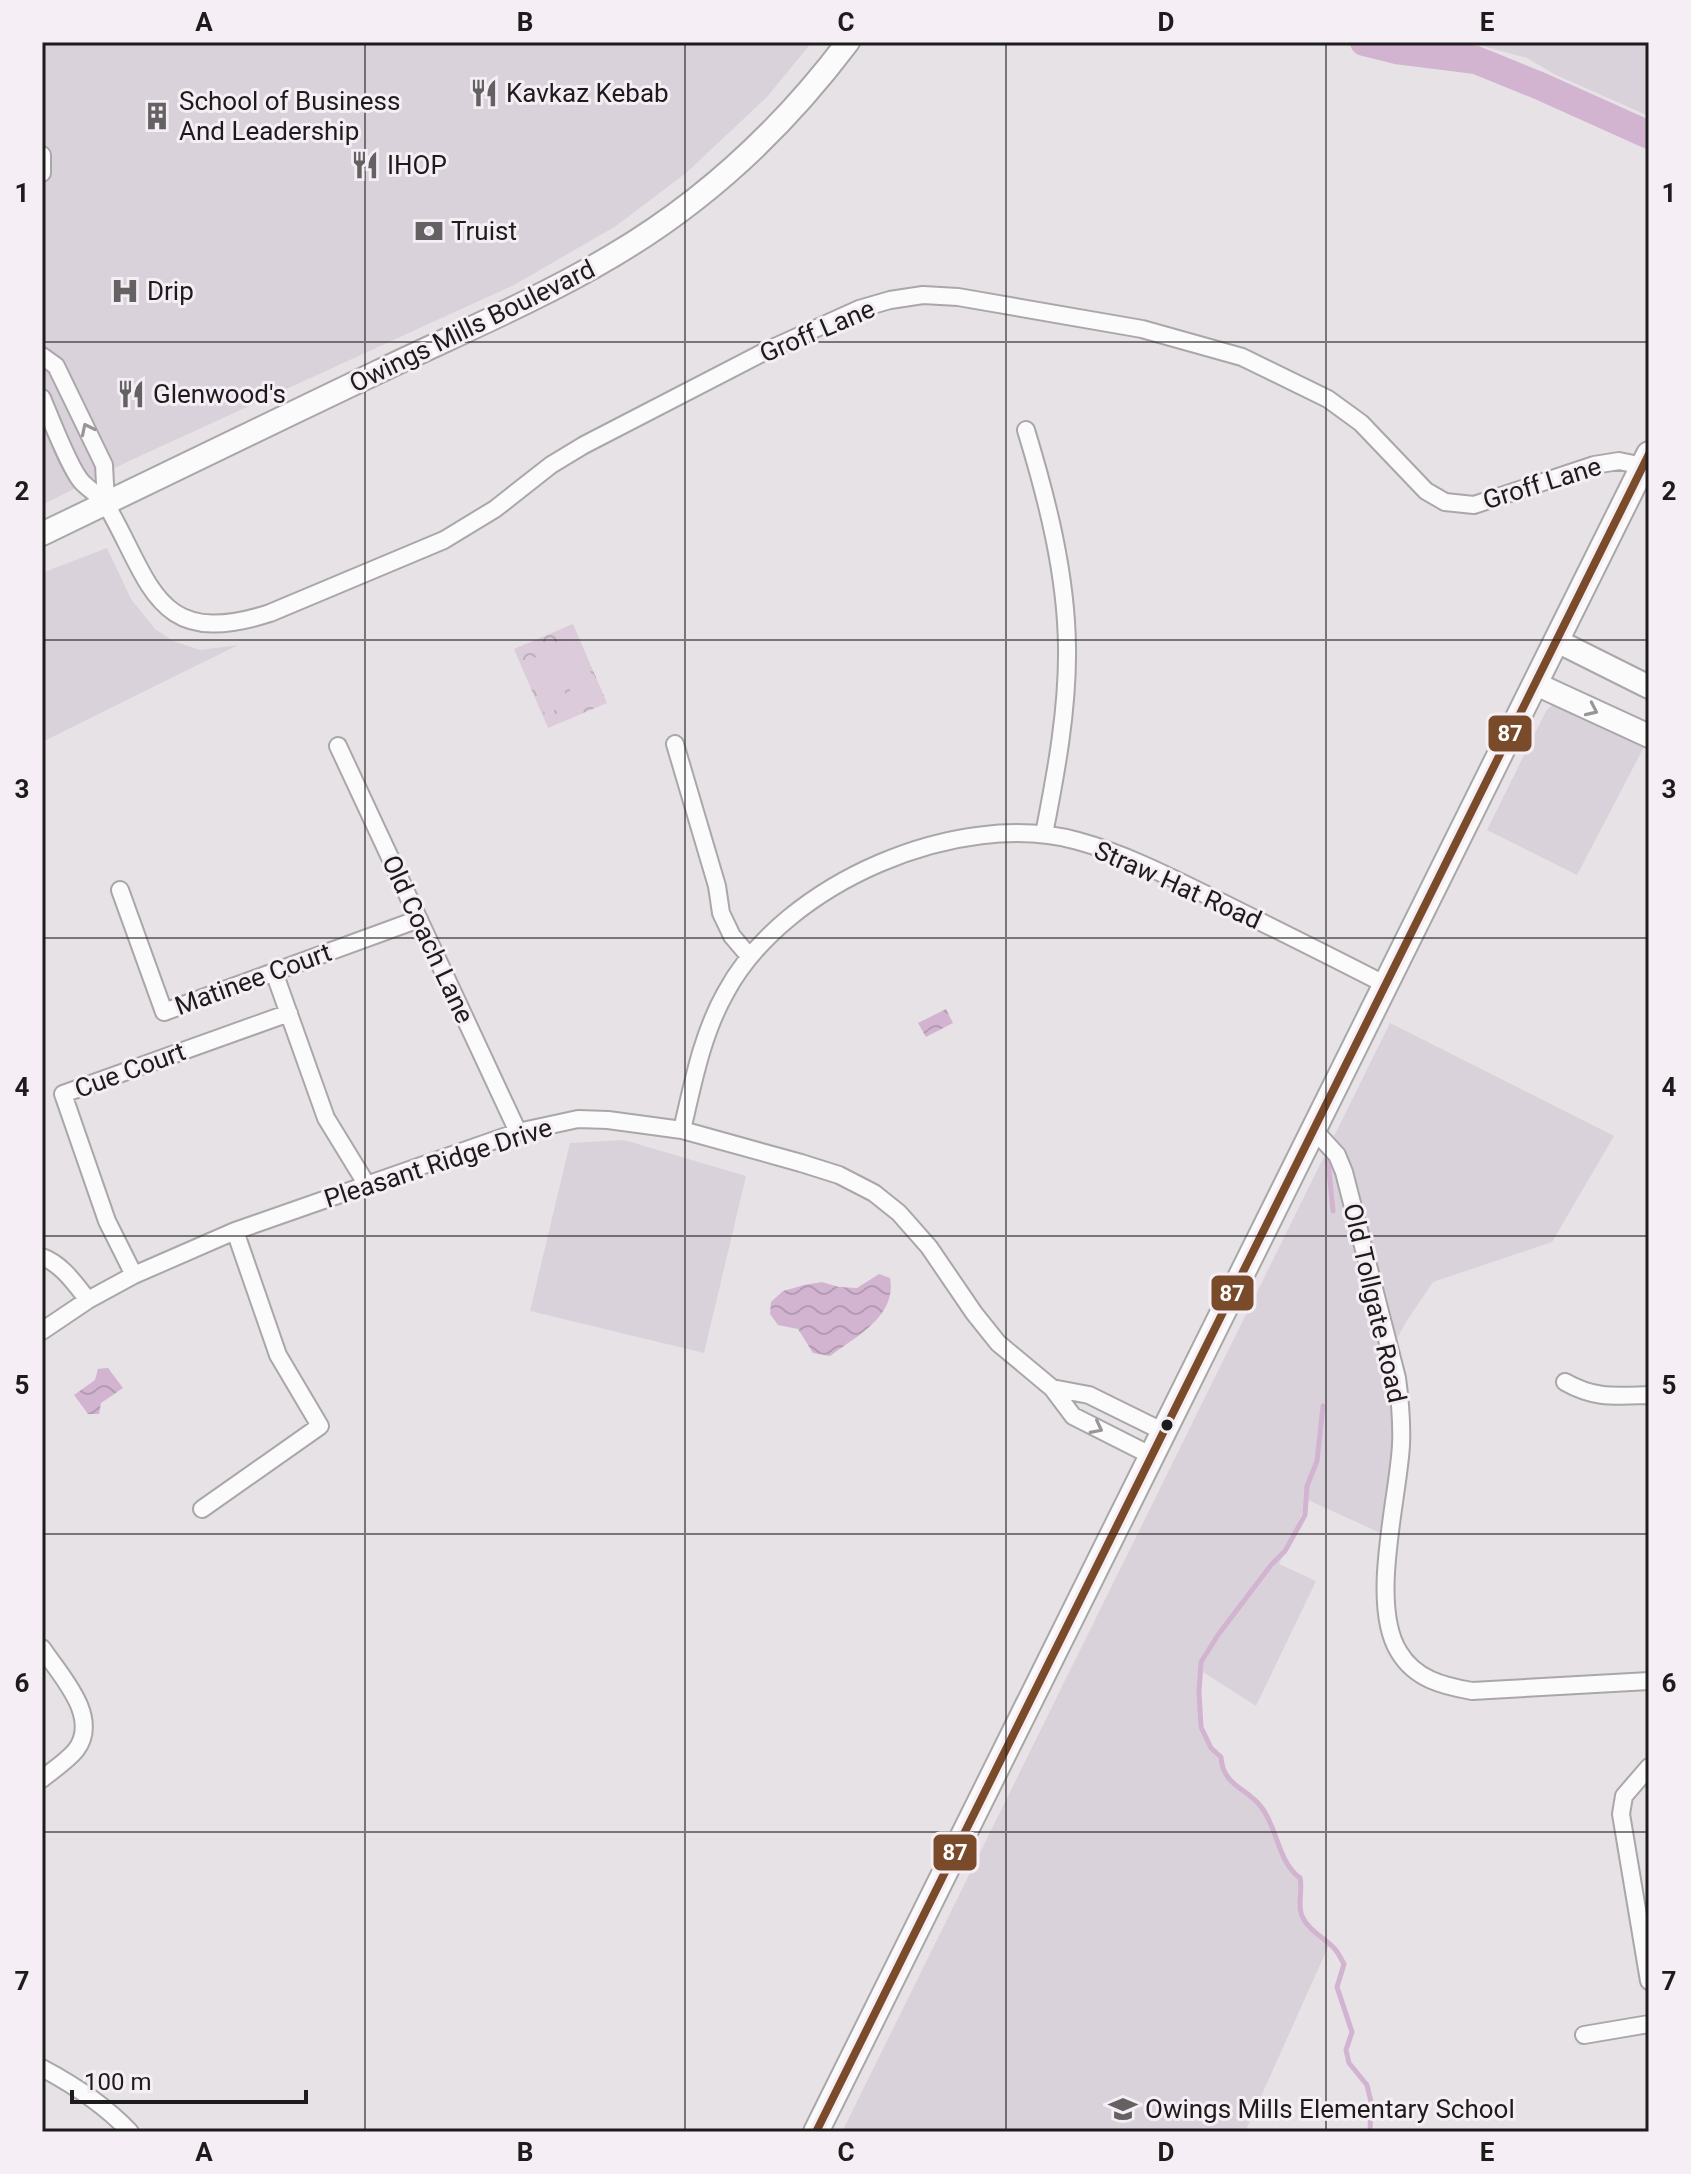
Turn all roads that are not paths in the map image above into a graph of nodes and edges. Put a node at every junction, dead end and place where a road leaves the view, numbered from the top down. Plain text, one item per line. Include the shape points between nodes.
1 (848, 42) edge
2 (42, 155) edge
3 (42, 173) edge
4 (42, 356) edge
5 (72, 400) junction
6 (45, 404) edge
7 (1026, 430) dead end
8 (1646, 460) edge
9 (106, 503) junction
10 (42, 534) edge
11 (1557, 641) junction
12 (1536, 684) junction
13 (1649, 687) edge
14 (1649, 736) edge
15 (675, 744) dead end
16 (338, 746) dead end
17 (1044, 834) junction
18 (120, 890) dead end
19 (419, 919) junction
20 (749, 956) junction
21 (274, 972) junction
22 (1386, 985) junction
23 (289, 1013) junction
24 (682, 1130) junction
25 (1315, 1131) junction
26 (518, 1132) junction
27 (367, 1185) junction
28 (235, 1231) junction
29 (42, 1257) edge
30 (134, 1275) junction
31 (88, 1300) junction
32 (42, 1331) edge
33 (1565, 1382) dead end
34 (1052, 1388) junction
35 (1649, 1395) edge
36 (1164, 1432) junction
37 (1152, 1456) junction
38 (202, 1509) dead end
39 (42, 1648) edge
40 (1649, 1681) edge
41 (1649, 1767) edge
42 (42, 1779) edge
43 (1649, 1981) edge
44 (1649, 2024) edge
45 (1584, 2035) dead end
46 (42, 2068) edge
47 (130, 2132) edge
48 (816, 2132) edge

1 - 9 main road, Owings Mills Boulevard via 753,149 674,215 615,254
2 - 3 street
4 - 5 street via 56,366
5 - 6 street
9 -> 5 street via 104,465
6 - 9 street via 80,480
7 - 17 street via 1056,554 1067,646 1059,751
8 - 9 street, Groff Lane via 1594,465 1474,505 1445,502 1426,491 1361,423 1328,399 1242,357 1142,329 923,295 859,309 796,337 584,445 444,540 247,621 198,621 165,607 150,589
8 - 11 main road
9 - 10 main road, Owings Mills Boulevard
11 - 12 main road
11 - 13 main road
12 -> 14 main road
12 - 22 main road
15 - 20 street via 721,913
16 - 19 street, Old Coach Lane
17 - 20 street, Straw Hat Road via 970,837 899,857 824,892 785,920
17 - 22 street, Straw Hat Road via 1099,847 1165,874
18 - 21 street, Matinee Court via 164,1012
19 - 21 street, Matinee Court
19 - 26 street, Old Coach Lane
20 - 24 street, Straw Hat Road via 711,1021
21 - 23 street
22 - 25 main road
23 - 27 street via 326,1118
23 - 30 street, Cue Court via 63,1094 107,1221
24 - 26 street, Pleasant Ridge Drive via 578,1119
24 - 34 street, Pleasant Ridge Drive via 839,1175 874,1193 929,1247 998,1343
25 - 36 main road
25 - 40 street, Old Tollgate Road via 1337,1155 1344,1172 1397,1378 1401,1448 1387,1588 1391,1633 1399,1652 1426,1678 1472,1691
26 - 27 street, Pleasant Ridge Drive
27 - 28 street, Pleasant Ridge Drive
28 - 30 street, Pleasant Ridge Drive
28 - 38 street via 278,1355 320,1426
29 - 31 street via 69,1276
30 - 31 street, Pleasant Ridge Drive
31 - 32 street, Pleasant Ridge Drive
33 - 35 street via 1586,1394
34 - 36 street, Pleasant Ridge Drive via 1089,1395
34 -> 37 street, Pleasant Ridge Drive via 1073,1416
36 - 37 main road
37 - 48 main road
39 - 42 street via 77,1701 85,1729 75,1751
41 - 43 street via 1624,1796 1621,1814
44 - 45 street
46 - 47 street via 102,2106

